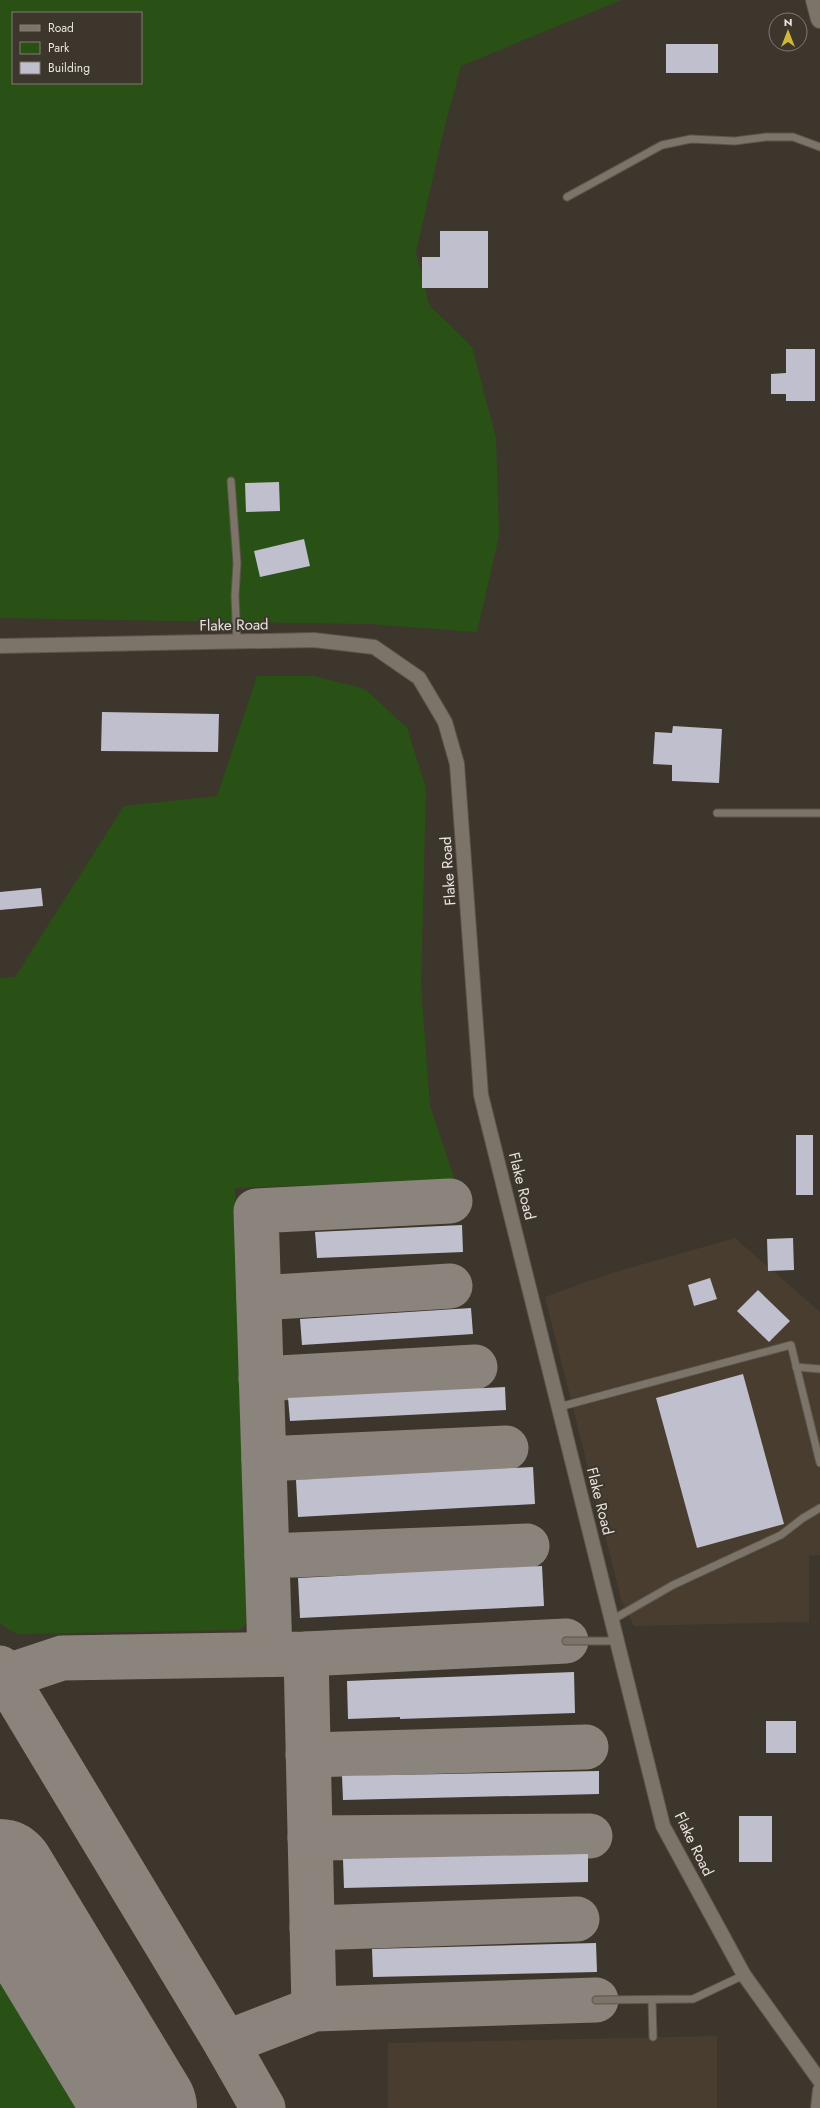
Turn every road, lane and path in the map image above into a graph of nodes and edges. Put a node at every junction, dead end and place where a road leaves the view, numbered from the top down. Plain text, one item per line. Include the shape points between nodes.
1 (815, 0) edge
2 (820, 19) edge
3 (820, 146) edge
4 (567, 197) dead end
5 (231, 482) dead end
6 (237, 642) junction
7 (0, 646) edge
8 (717, 813) dead end
9 (820, 813) edge
10 (796, 1367) junction
11 (820, 1369) edge
12 (559, 1407) junction
13 (820, 1463) edge
14 (820, 1508) edge
15 (612, 1620) junction
16 (566, 1641) dead end
17 (617, 1641) junction
18 (744, 1975) junction
19 (596, 2000) dead end
20 (652, 2001) junction
21 (653, 2037) dead end
22 (820, 2081) edge
23 (820, 2090) edge
24 (818, 2108) edge

1 - 2 street
3 - 4 lane via 793,137 735,141 691,139 662,145
5 - 6 lane via 237,563
6 - 7 street, Flake Road
6 - 12 street, Flake Road via 314,640 374,647 419,678 444,722 457,764 481,1095
8 - 9 lane
10 - 11 lane
10 - 12 lane via 791,1345
10 - 13 lane
12 - 15 street, Flake Road
14 - 15 lane via 781,1535 673,1585
15 - 17 street, Flake Road
16 - 17 lane
17 - 18 street, Flake Road via 663,1826
18 - 20 lane via 693,1999
18 - 22 street, Flake Road
19 - 20 lane
20 - 21 lane
23 - 24 street

